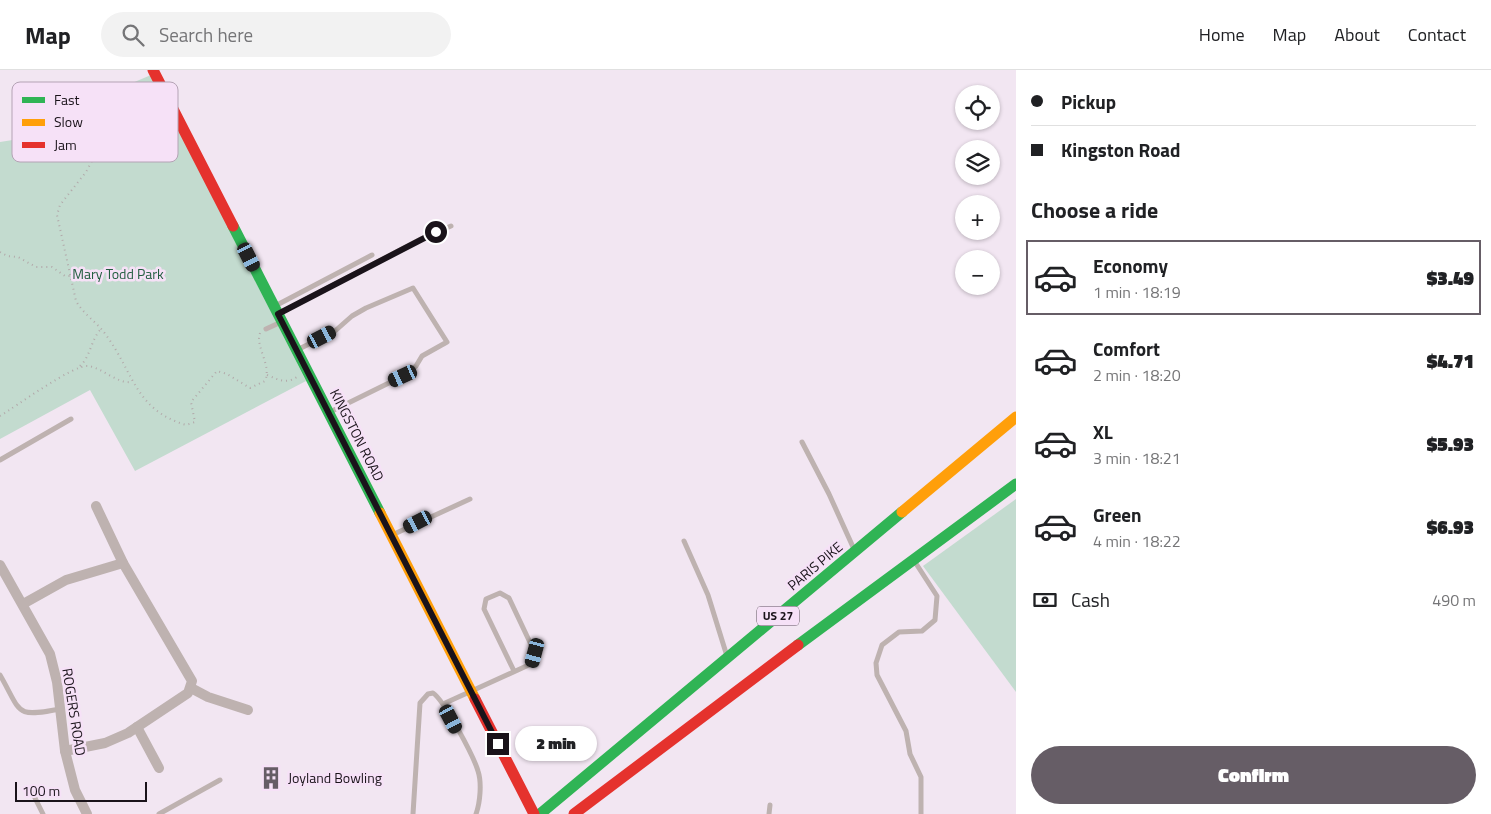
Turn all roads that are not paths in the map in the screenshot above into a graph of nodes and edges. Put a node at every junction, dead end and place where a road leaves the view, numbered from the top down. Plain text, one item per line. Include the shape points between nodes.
1 (153, 70) edge
2 (159, 82) edge
3 (178, 119) edge
4 (451, 226) dead end
5 (372, 255) dead end
6 (278, 314) junction
7 (266, 329) road end
8 (297, 350) junction
9 (329, 413) junction
10 (1016, 416) edge
11 (71, 419) dead end
12 (802, 442) dead end
13 (0, 460) edge
14 (1016, 484) edge
15 (470, 499) dead end
16 (96, 506) dead end
17 (391, 535) junction
18 (684, 541) dead end
19 (855, 552) junction
20 (912, 559) junction
21 (123, 563) junction
22 (0, 564) edge
23 (23, 604) junction
24 (728, 658) junction
25 (514, 671) junction
26 (0, 676) edge
27 (191, 688) junction
28 (471, 690) junction
29 (444, 704) junction
30 (60, 709) junction
31 (248, 710) dead end
32 (137, 727) junction
33 (66, 751) junction
34 (159, 768) dead end
35 (220, 780) dead end
36 (33, 794) dead end
37 (770, 805) dead end
38 (43, 814) edge
39 (87, 814) edge
40 (159, 814) edge
41 (413, 814) edge
42 (476, 814) edge
43 (534, 814) edge
44 (540, 814) edge
45 (574, 814) edge
46 (769, 814) edge
47 (921, 814) edge

1 - 2 main road, KINGSTON ROAD
3 - 6 main road, KINGSTON ROAD
4 - 6 lane
5 - 6 lane
6 - 7 lane
6 - 8 main road, KINGSTON ROAD
8 - 9 main road, KINGSTON ROAD
8 - 9 lane via 335,331 366,308 413,288 447,342 422,356 416,366 403,376
9 - 17 main road, KINGSTON ROAD
10 - 19 main road, PARIS PIKE / US 27
11 - 13 lane
12 - 19 lane
14 - 20 main road, US 27
15 - 17 lane
16 - 21 street
17 - 28 main road, KINGSTON ROAD
18 - 24 lane via 708,595
19 - 24 main road, PARIS PIKE / US 27
20 - 45 main road, US 27
20 - 47 lane via 937,596 936,620 922,631 899,632 882,646 876,663 877,675 906,731 910,754 922,777
21 - 23 street via 66,580
21 - 27 street via 192,681
22 - 23 street, ROGERS ROAD
23 - 30 street, ROGERS ROAD via 50,654
24 - 44 main road, PARIS PIKE / US 27
25 - 25 lane via 532,663 535,653 509,598 500,593 486,599 484,609
25 - 28 lane
26 - 30 lane via 21,712 30,715
27 - 31 street
27 - 32 street
28 - 29 lane
28 - 43 main road, KINGSTON ROAD
29 - 41 lane via 434,693 420,702
29 - 42 lane via 479,773
30 - 33 street, ROGERS ROAD
32 - 33 street via 105,743
32 - 34 street
33 - 39 street, ROGERS ROAD via 76,790
35 - 40 lane
36 - 38 lane
37 - 46 lane

